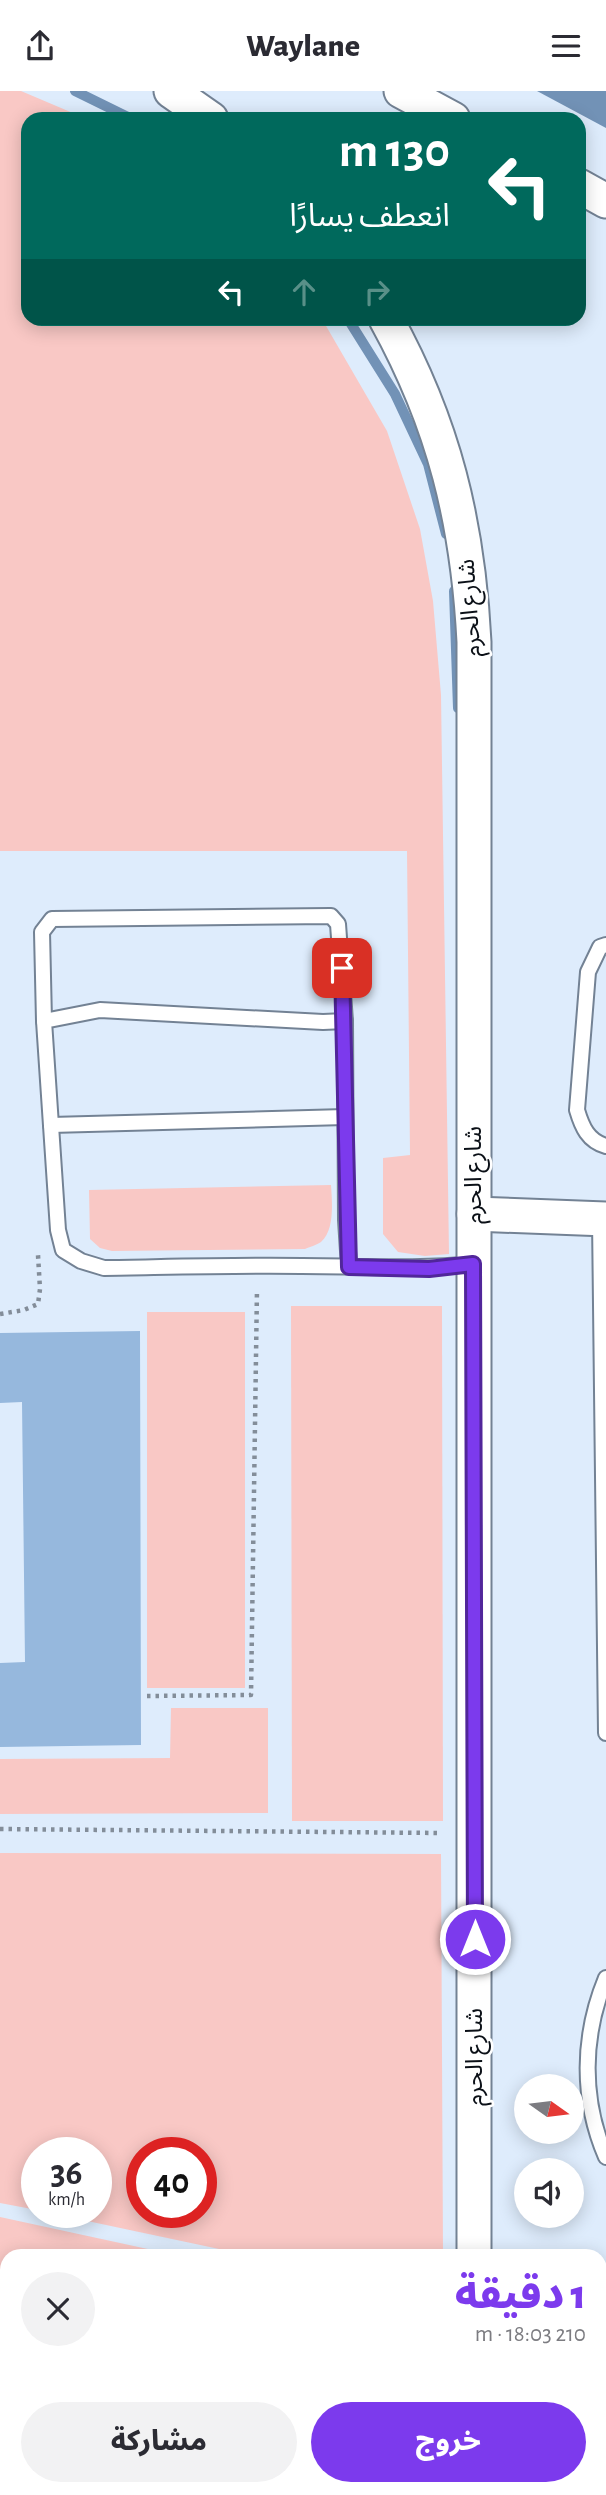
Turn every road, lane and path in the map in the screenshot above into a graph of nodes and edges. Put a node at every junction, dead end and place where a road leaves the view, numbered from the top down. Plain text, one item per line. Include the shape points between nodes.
1 (171, 91) edge
2 (401, 91) edge
3 (201, 112) edge
4 (440, 112) edge
5 (586, 190) edge
6 (606, 201) edge
7 (389, 326) edge
8 (606, 945) edge
9 (44, 1021) junction
10 (345, 1021) junction
11 (345, 1117) junction
12 (51, 1125) junction
13 (606, 1146) edge
14 (474, 1214) junction
15 (603, 1219) edge
16 (37, 1249) dead end
17 (473, 1264) junction
18 (257, 1267) junction
19 (349, 1267) junction
20 (0, 1314) edge
21 (146, 1696) dead end
22 (606, 1733) edge
23 (0, 1829) edge
24 (475, 1833) junction
25 (606, 1978) edge
26 (606, 2157) edge
27 (474, 2249) edge

1 - 3 street
2 - 4 street
5 - 6 street
7 - 14 street, شارع الحرم via 440,441 457,503 471,591
8 - 13 lane via 600,947 589,972 577,1110 584,1132
9 - 10 lane via 100,1010
9 - 10 lane via 42,932 52,919 331,916 338,925
9 - 12 lane
10 - 11 lane
11 - 12 lane
11 - 19 lane
12 - 18 lane via 63,1250 104,1268
14 - 15 street
14 - 17 street, شارع الحرم
15 - 22 lane
16 - 20 path via 38,1304
17 - 19 lane via 429,1269
17 - 24 street, شارع الحرم
18 - 19 lane
18 - 21 path via 251,1695
23 - 24 path
24 - 27 street, شارع الحرم
25 - 26 lane via 597,2000 587,2062 592,2115

